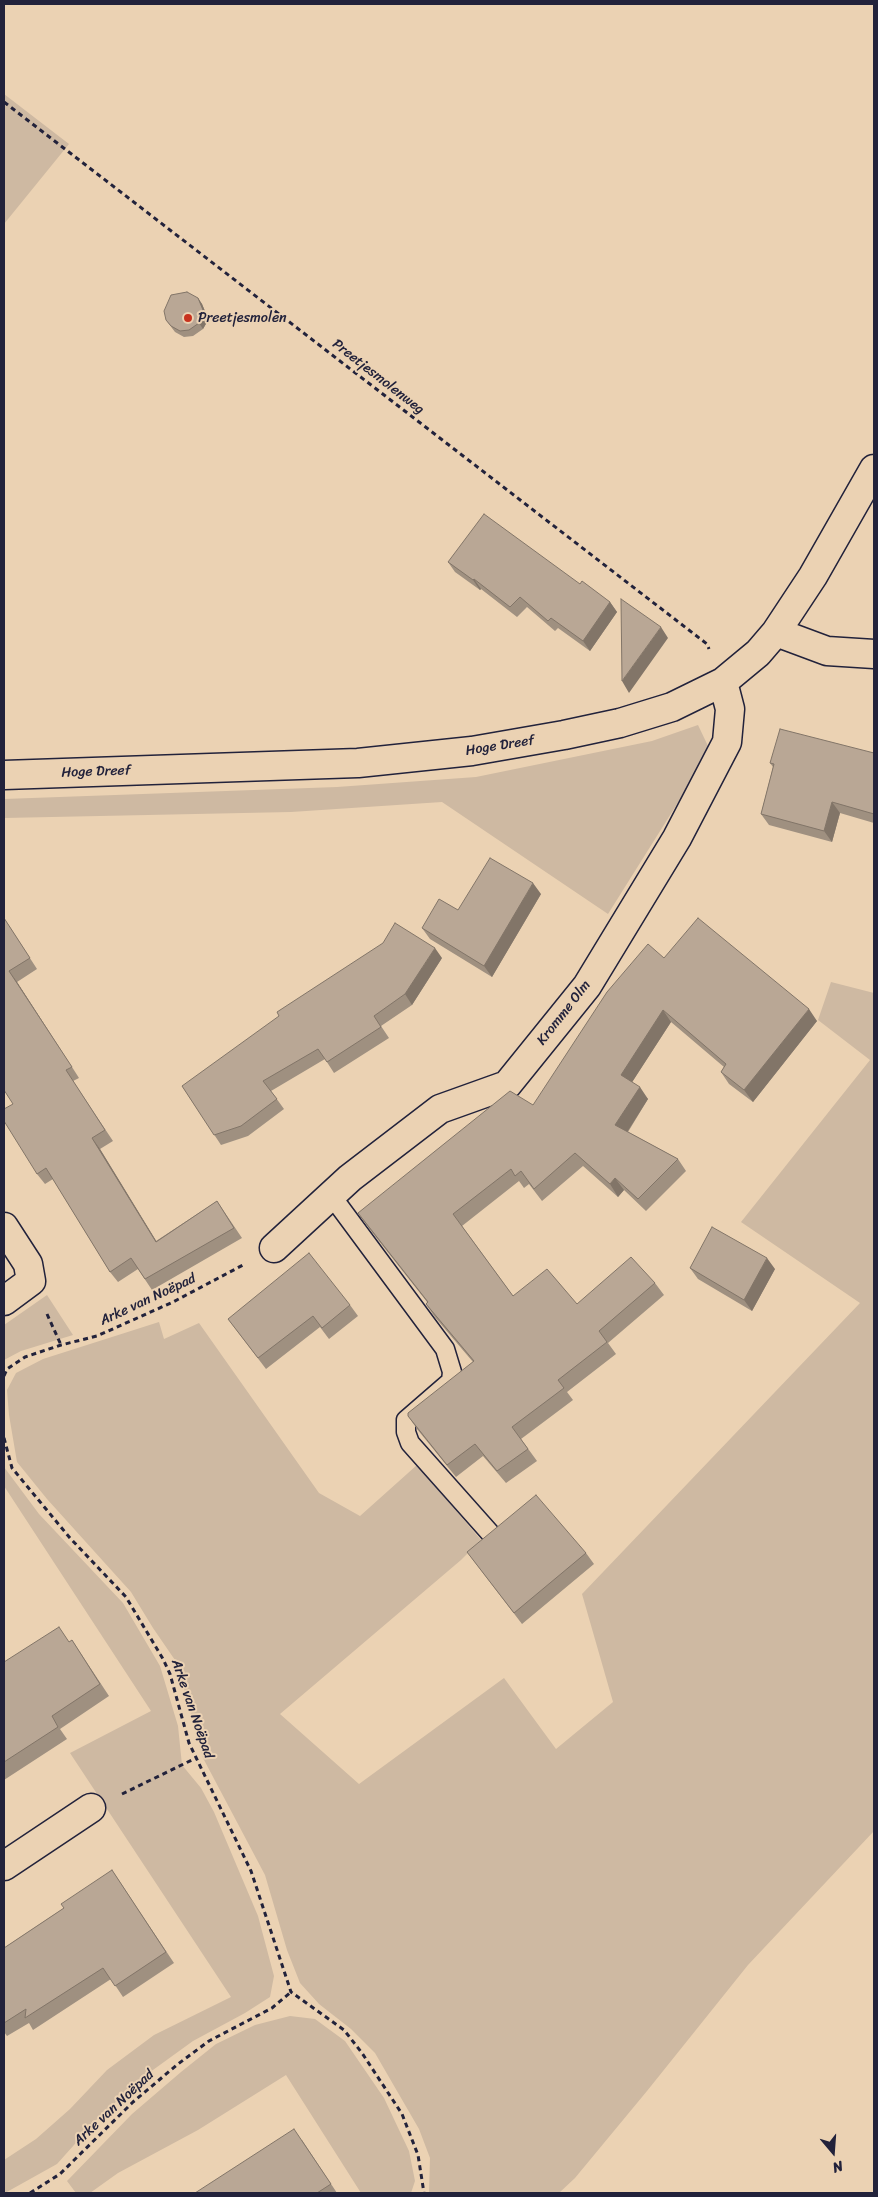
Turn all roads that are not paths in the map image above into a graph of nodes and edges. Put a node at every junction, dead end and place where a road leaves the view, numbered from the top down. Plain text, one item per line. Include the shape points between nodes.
1 (874, 469) edge
2 (776, 632) junction
3 (874, 654) edge
4 (723, 682) junction
5 (4, 776) edge
6 (331, 1196) junction
7 (4, 1227) edge
8 (274, 1248) road end
9 (4, 1301) edge
10 (490, 1534) edge
11 (91, 1808) road end
12 (4, 1866) edge

1 - 2 street, Hoge Dreef via 813,576
2 - 3 street via 827,651
2 - 4 street, Hoge Dreef via 758,653
4 - 5 street, Hoge Dreef via 672,706 620,723 472,751 358,763
4 - 6 street, Kromme Olm via 730,709 727,742 678,838 587,986 507,1085 440,1109
6 - 8 street, Kromme Olm
6 - 10 lane via 445,1349 452,1372 451,1381 406,1420 406,1432 410,1443
7 - 9 street via 28,1264 31,1281
11 - 12 street

